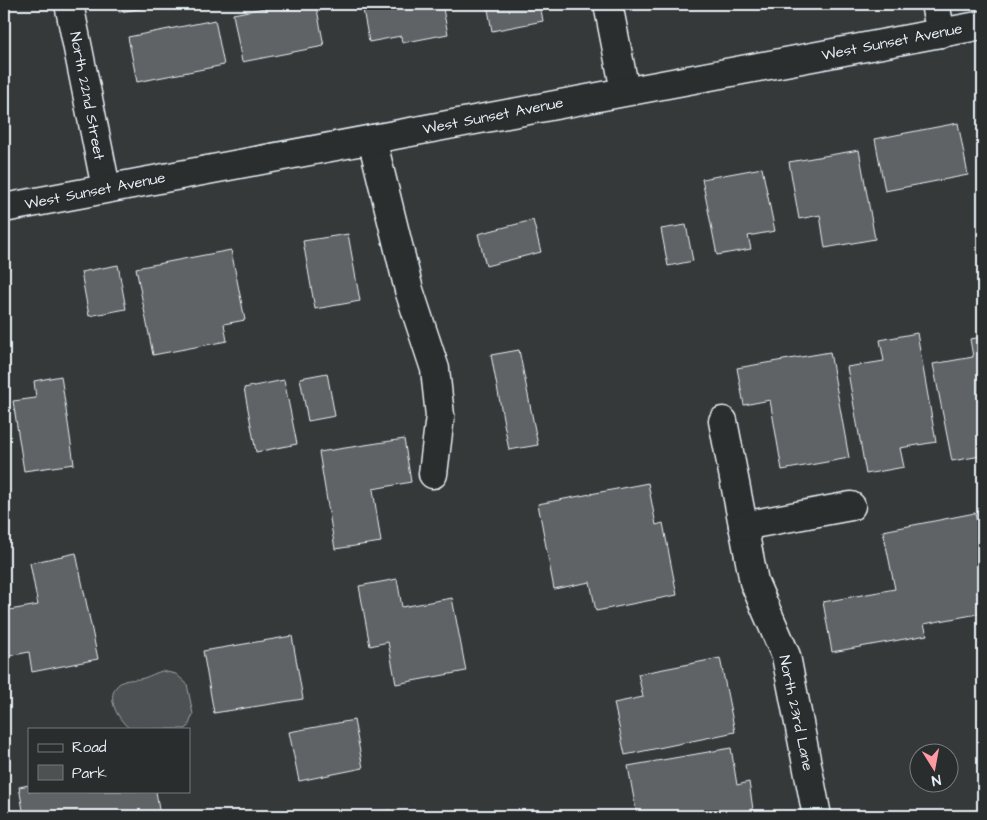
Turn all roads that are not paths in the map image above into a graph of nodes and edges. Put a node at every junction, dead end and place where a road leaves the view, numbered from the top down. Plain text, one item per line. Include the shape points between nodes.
1 (69, 4) edge
2 (608, 4) edge
3 (936, 4) edge
4 (983, 25) edge
5 (941, 32) junction
6 (625, 92) junction
7 (372, 139) junction
8 (106, 188) junction
9 (4, 208) edge
10 (723, 421) dead end
11 (433, 474) dead end
12 (851, 506) dead end
13 (744, 526) junction
14 (817, 816) edge

1 - 8 street, North 22nd Street
2 - 6 street
3 - 5 street
4 - 5 street, West Sunset Avenue
5 - 6 street, West Sunset Avenue
6 - 7 street, West Sunset Avenue
7 - 8 street, West Sunset Avenue
7 - 11 street via 409,290 435,369 440,416
8 - 9 street, West Sunset Avenue
10 - 13 street, North 23rd Lane
12 - 13 street
13 - 14 street, North 23rd Lane via 754,582 786,656

